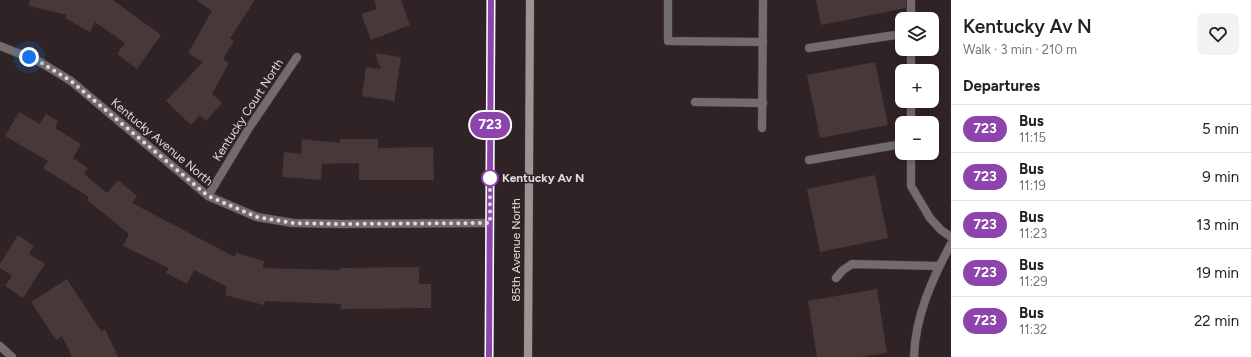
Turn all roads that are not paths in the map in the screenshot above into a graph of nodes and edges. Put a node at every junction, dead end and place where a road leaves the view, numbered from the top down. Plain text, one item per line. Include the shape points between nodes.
1 (491, 0) edge
2 (530, 0) edge
3 (668, 0) edge
4 (763, 0) edge
5 (910, 0) edge
6 (910, 12) edge
7 (895, 35) edge
8 (763, 42) junction
9 (0, 46) edge
10 (809, 48) dead end
11 (297, 57) dead end
12 (695, 102) dead end
13 (763, 102) junction
14 (762, 128) dead end
15 (895, 145) edge
16 (809, 160) dead end
17 (911, 160) edge
18 (208, 196) junction
19 (490, 223) junction
20 (951, 237) edge
21 (951, 244) edge
22 (939, 266) junction
23 (836, 278) dead end
24 (0, 346) edge
25 (12, 357) edge
26 (489, 357) edge
27 (528, 357) edge
28 (914, 357) edge

1 - 19 main road
2 - 27 main road, 85th Avenue North
3 - 8 street via 668,41
4 - 8 street
5 - 6 street
7 - 10 street
8 - 13 street
9 - 18 street, Kentucky Avenue North via 40,62 71,81
11 - 18 street, Kentucky Court North via 249,128
12 - 13 street
13 - 14 street
15 - 16 street
17 - 20 street via 911,186 930,218
18 - 19 street, Kentucky Avenue North via 257,217 293,223
19 - 26 main road
21 - 22 street
22 - 23 street via 852,264 842,270
22 - 28 street via 923,308
24 - 25 street

